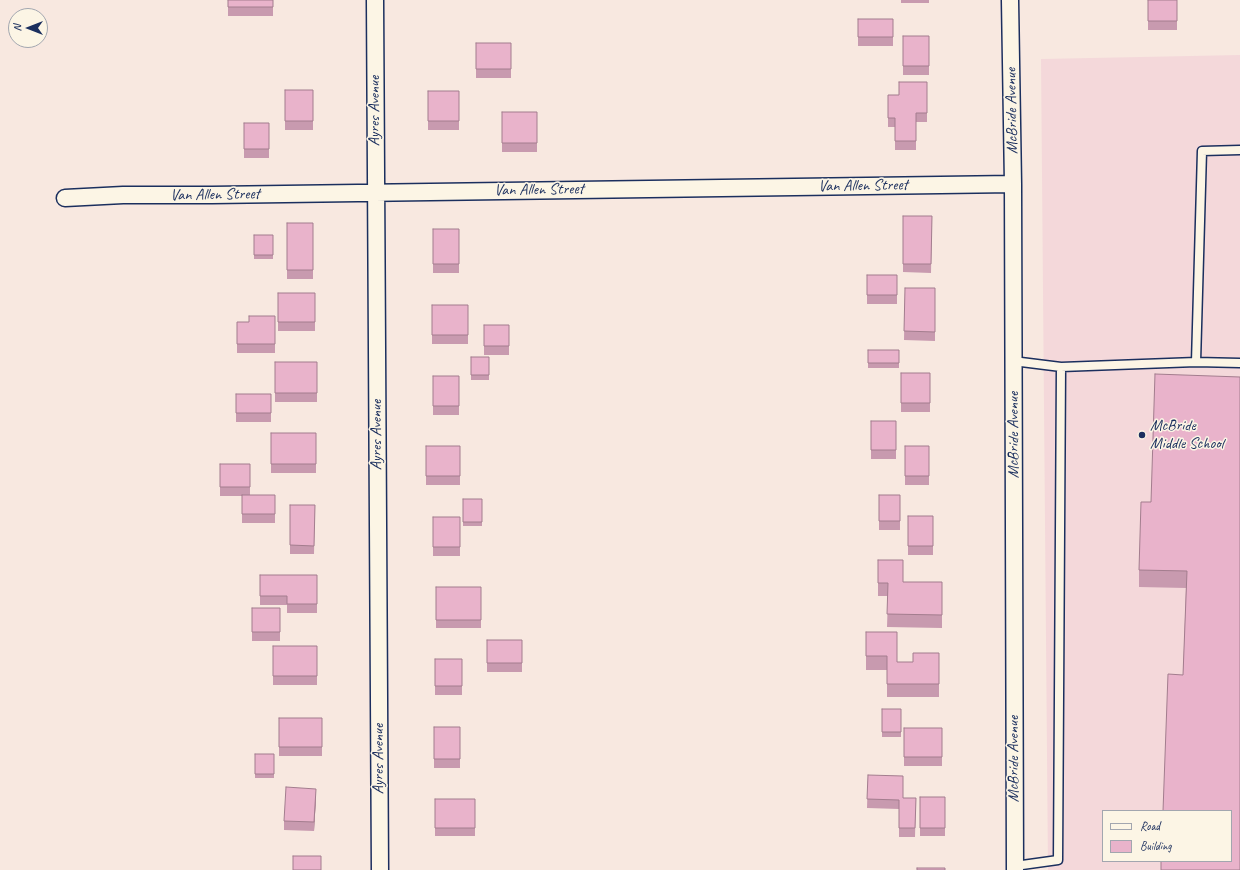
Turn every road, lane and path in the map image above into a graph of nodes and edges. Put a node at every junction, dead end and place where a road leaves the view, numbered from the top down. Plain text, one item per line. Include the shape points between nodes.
1 (375, 0) edge
2 (1010, 0) edge
3 (1240, 150) edge
4 (1013, 184) junction
5 (376, 192) junction
6 (65, 198) dead end
7 (1013, 361) junction
8 (1196, 362) junction
9 (1240, 363) edge
10 (1061, 367) junction
11 (1015, 868) edge
12 (380, 870) edge

1 - 5 street, Ayres Avenue
2 - 4 street, McBride Avenue
3 - 8 lane via 1202,151
4 - 5 street, Van Allen Street
4 - 7 street, McBride Avenue
5 - 6 street, Van Allen Street
5 - 12 street, Ayres Avenue
7 - 10 lane
7 - 11 street, McBride Avenue
8 - 9 lane
8 - 10 lane
10 - 11 lane via 1058,860

